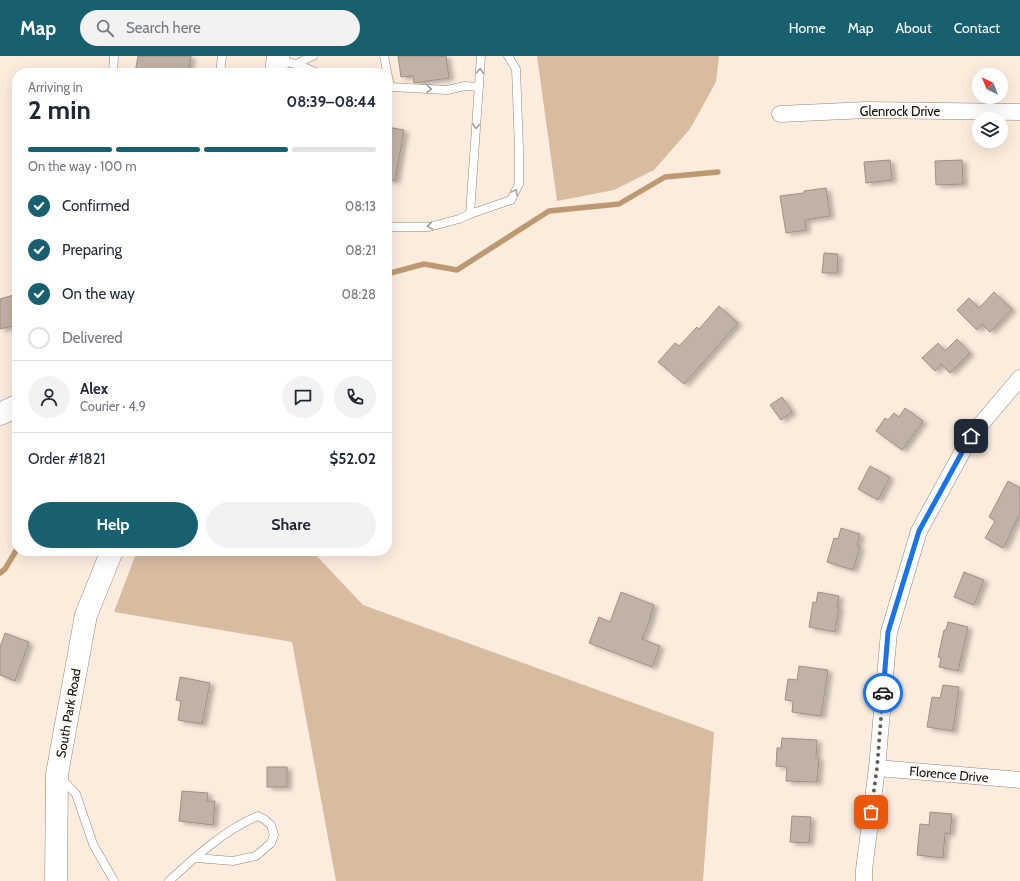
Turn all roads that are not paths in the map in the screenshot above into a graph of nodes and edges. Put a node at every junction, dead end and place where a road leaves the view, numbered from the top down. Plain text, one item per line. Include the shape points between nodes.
1 (114, 56) edge
2 (222, 56) edge
3 (313, 56) edge
4 (384, 56) edge
5 (481, 56) edge
6 (508, 56) edge
7 (282, 63) edge
8 (113, 68) edge
9 (221, 68) edge
10 (300, 68) edge
11 (386, 68) edge
12 (392, 87) edge
13 (479, 87) junction
14 (1020, 112) edge
15 (780, 114) dead end
16 (470, 214) junction
17 (392, 228) edge
18 (1020, 378) edge
19 (12, 408) edge
20 (0, 414) edge
21 (110, 556) edge
22 (877, 768) junction
23 (57, 774) junction
24 (1020, 780) edge
25 (196, 858) junction
26 (56, 881) edge
27 (114, 881) edge
28 (169, 881) edge
29 (864, 881) edge

1 - 8 lane
2 - 9 lane
3 - 7 lane
4 - 11 lane
13 -> 5 lane
16 -> 6 lane via 511,200 520,184 516,69
7 - 10 lane
12 -> 13 lane via 447,90 465,86
13 -> 16 lane
14 - 15 street, Glenrock Drive via 867,110
16 -> 17 lane via 429,227
18 - 22 street via 971,436 919,531 888,632
19 - 20 main road
21 - 23 main road, South Park Road via 86,615
22 - 24 street, Florence Drive
22 - 29 street
23 - 26 main road, South Park Road
23 - 27 lane via 76,794 93,844
25 - 25 lane via 247,820 258,816 271,825 274,834 271,843 256,856 233,861
25 - 28 lane

